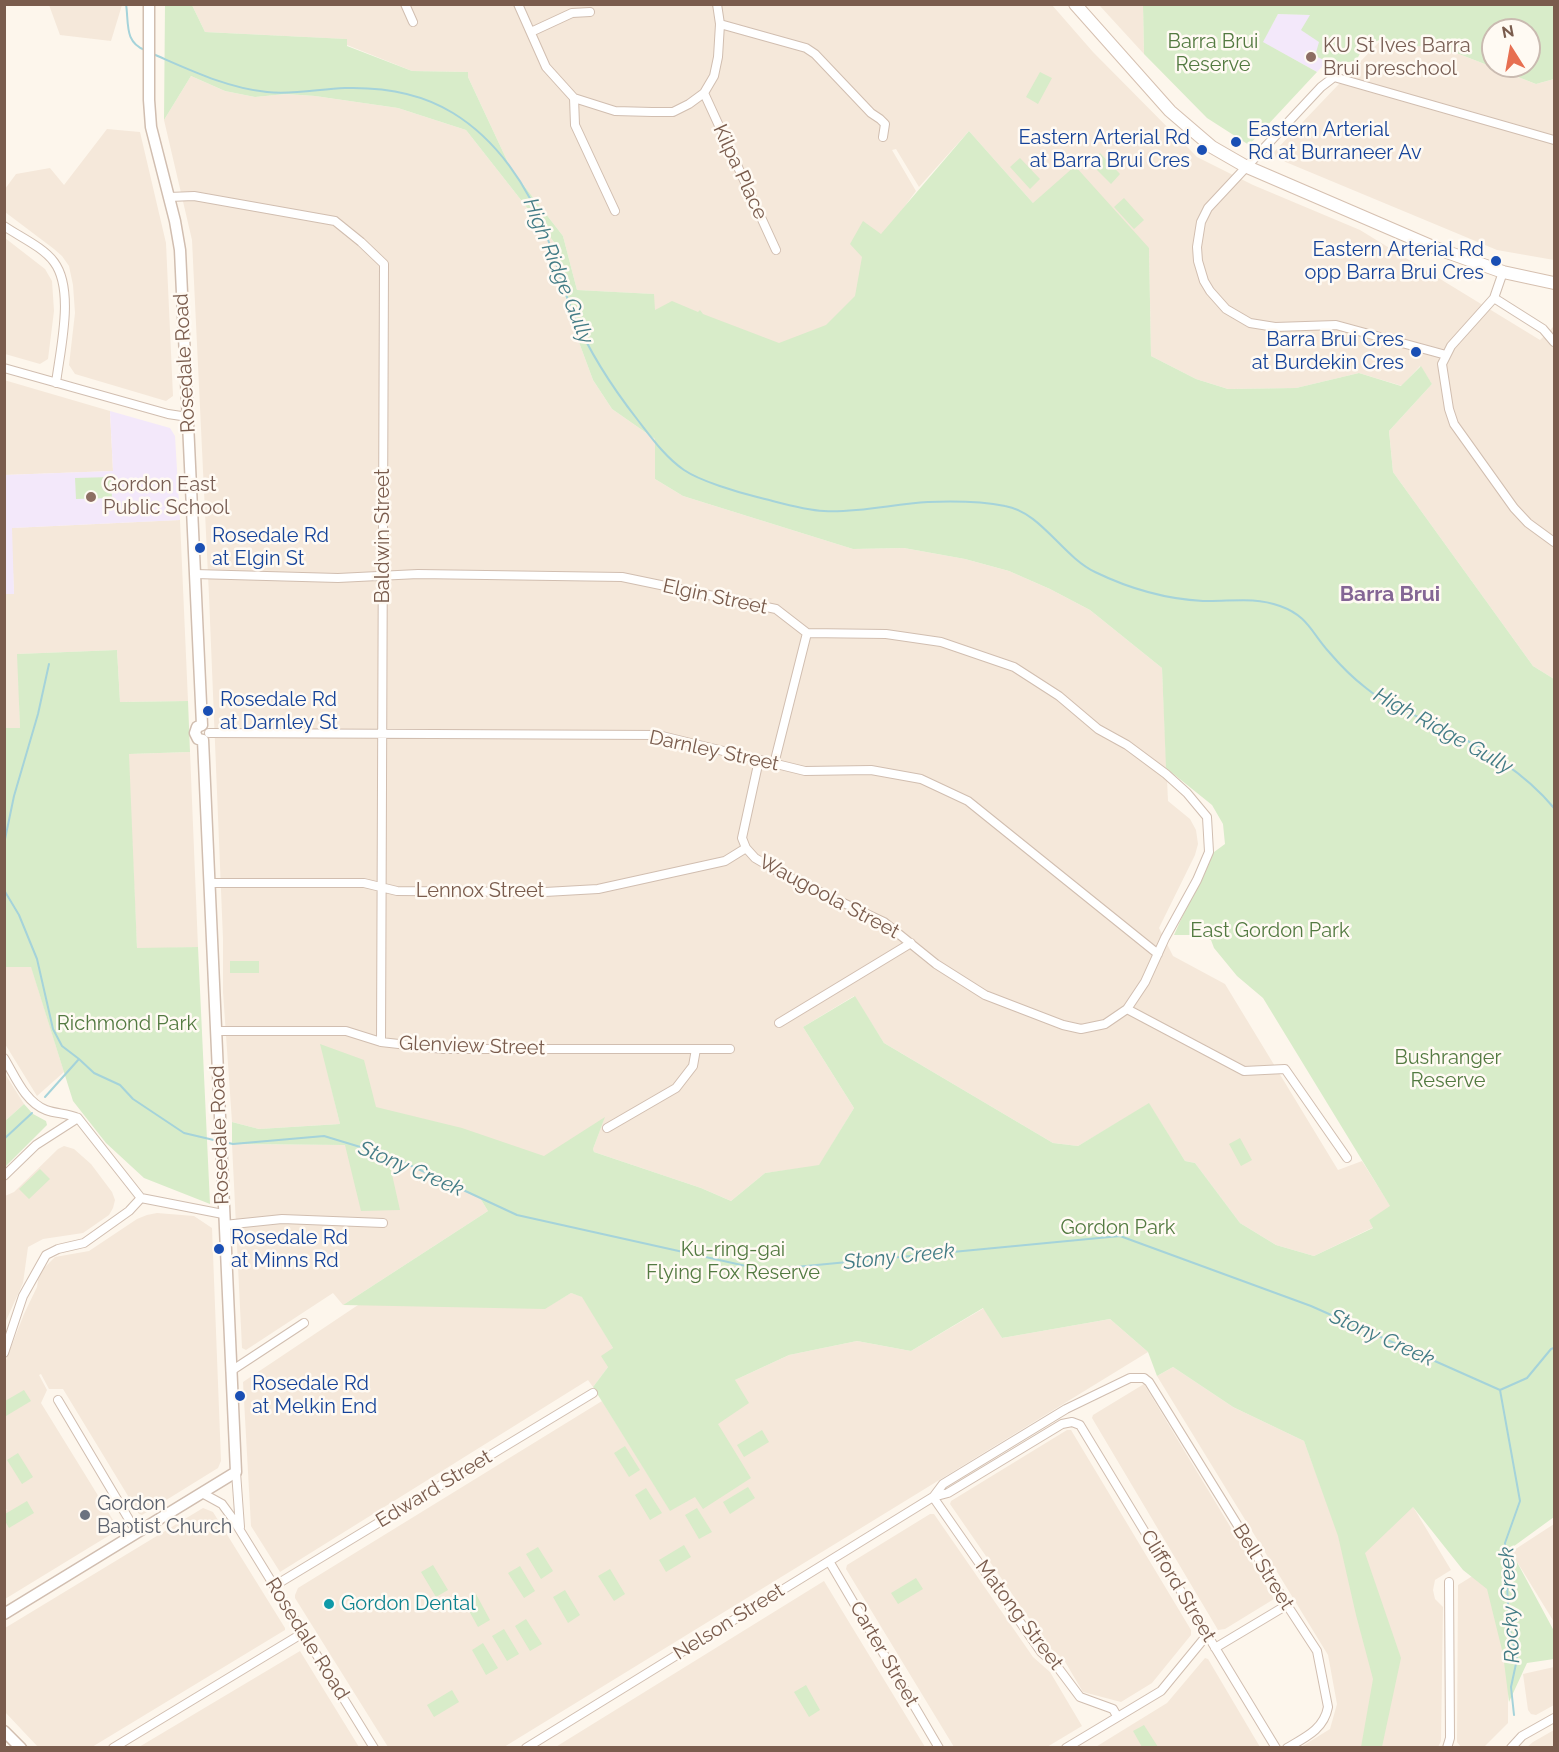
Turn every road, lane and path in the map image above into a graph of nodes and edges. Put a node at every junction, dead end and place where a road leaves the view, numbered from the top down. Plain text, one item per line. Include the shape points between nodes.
1 (149, 4) edge
2 (405, 4) edge
3 (518, 4) edge
4 (717, 4) edge
5 (1075, 4) edge
6 (590, 12) dead end
7 (413, 21) dead end
8 (720, 24) junction
9 (531, 32) junction
10 (704, 93) junction
11 (574, 98) junction
12 (883, 136) dead end
13 (1554, 140) edge
14 (1245, 166) junction
15 (169, 197) junction
16 (615, 211) dead end
17 (4, 226) edge
18 (776, 250) dead end
19 (1503, 272) junction
20 (1554, 283) edge
21 (1494, 298) junction
22 (1554, 342) edge
23 (1446, 355) junction
24 (4, 368) edge
25 (56, 383) junction
26 (188, 417) junction
27 (1554, 542) edge
28 (195, 574) junction
29 (383, 576) junction
30 (807, 633) junction
31 (205, 732) junction
32 (383, 732) junction
33 (759, 760) junction
34 (774, 764) junction
35 (746, 848) junction
36 (209, 883) junction
37 (382, 887) junction
38 (911, 943) junction
39 (1158, 954) junction
40 (1127, 1009) junction
41 (779, 1023) dead end
42 (216, 1031) junction
43 (381, 1042) junction
44 (730, 1048) dead end
45 (696, 1049) junction
46 (4, 1058) edge
47 (78, 1118) junction
48 (607, 1128) dead end
49 (1347, 1158) dead end
50 (4, 1176) edge
51 (141, 1198) junction
52 (224, 1220) junction
53 (383, 1223) dead end
54 (304, 1323) dead end
55 (4, 1353) edge
56 (231, 1371) junction
57 (1149, 1382) joint
58 (593, 1393) dead end
59 (58, 1400) dead end
60 (1080, 1425) joint
61 (236, 1472) junction
62 (202, 1493) junction
63 (933, 1497) junction
64 (240, 1531) junction
65 (137, 1533) junction
66 (829, 1561) junction
67 (1449, 1582) dead end
68 (274, 1586) junction
69 (1287, 1605) junction
70 (4, 1614) edge
71 (303, 1633) junction
72 (1207, 1635) junction
73 (1215, 1648) junction
74 (1117, 1716) junction
75 (1554, 1718) edge
76 (4, 1731) edge
77 (1276, 1747) edge
78 (21, 1748) edge
79 (113, 1748) edge
80 (374, 1748) edge
81 (526, 1748) edge
82 (939, 1748) edge
83 (1066, 1748) edge
84 (1287, 1748) edge
85 (1447, 1748) edge
86 (1511, 1748) edge

1 - 15 street, Rosedale Road via 151,127
2 - 7 street
3 - 9 street
4 - 8 street
5 - 14 main road via 1170,111 1212,147
6 - 9 street via 572,13
8 - 10 street via 714,76
8 - 12 street via 806,48 815,54 885,124
9 - 11 street via 546,67
10 - 11 street via 673,112 615,111
10 - 18 street, Kilpa Place
11 - 16 street via 575,125
13 - 14 street via 1334,77
14 - 19 main road via 1433,247
14 - 23 street via 1208,208 1198,236 1201,272 1209,291 1226,309 1263,326 1336,325
15 - 26 street, Rosedale Road via 180,250
15 - 29 street, Baldwin Street via 194,196 335,221 384,264
17 - 25 street via 49,256 60,273 65,303
19 - 20 main road
19 - 21 street
21 - 22 street via 1543,329
21 - 23 street
23 - 27 street via 1441,370 1454,424 1514,508
24 - 25 street
25 - 26 street
26 - 28 street, Rosedale Road
28 - 29 street, Elgin Street
28 - 31 street, Rosedale Road
29 - 30 street, Elgin Street via 622,577 776,609
29 - 32 street, Baldwin Street
30 - 34 street
30 - 39 street via 886,634 941,642 1014,667 1059,696 1187,793 1208,818 1209,852
31 - 32 street, Darnley Street
31 - 36 street, Rosedale Road
32 - 33 street, Darnley Street via 658,735
32 - 37 street, Baldwin Street
33 - 34 street, Darnley Street
33 - 35 street, Waugoola Street via 742,838
34 - 39 street, Darnley Street via 805,771 871,770 921,778 968,801
35 - 37 street, Lennox Street via 725,861 598,889 397,891
35 - 38 street, Waugoola Street via 784,875 884,922
36 - 37 street, Lennox Street via 364,883
36 - 42 street, Rosedale Road
37 - 43 street, Baldwin Street
38 - 40 street, Waugoola Street via 985,995 1063,1025 1081,1029 1105,1024
38 - 41 street
39 - 40 street
40 - 49 street via 1244,1071 1285,1069
42 - 43 street, Glenview Street via 346,1031
42 - 52 street, Rosedale Road
43 - 45 street, Glenview Street via 443,1049
44 - 45 street, Glenview Street
45 - 48 street via 693,1066 676,1088
46 - 47 street via 30,1099 46,1110
47 - 50 street via 36,1145
47 - 51 street
51 - 52 street
51 - 55 street via 84,1243 46,1256 23,1296
52 - 53 street
52 - 56 street, Rosedale Road
54 - 56 street
56 - 61 street, Rosedale Road
57 - 63 street, Nelson Street via 1130,1378 1066,1409 943,1484
57 - 69 street, Bell Street
58 - 68 street, Edward Street
59 - 65 street
60 - 63 street, Nelson Street via 1062,1424 948,1493
60 - 72 street, Clifford Street
61 - 62 street
61 - 64 street, Rosedale Road
62 - 64 street, Rosedale Road via 222,1504
62 - 65 street
63 - 66 street, Nelson Street
63 - 74 street, Matong Street via 1041,1652 1080,1697 1113,1709
64 - 68 street, Rosedale Road
65 - 70 street
66 - 81 street, Nelson Street
66 - 82 street, Carter Street
67 - 85 street
68 - 71 street, Rosedale Road
69 - 73 street
69 - 84 street, Bell Street via 1317,1651 1328,1707 1322,1724
71 - 79 street
71 - 80 street, Rosedale Road
72 - 73 street, Clifford Street
72 - 74 street via 1161,1690
73 - 77 street, Clifford Street
74 - 83 street
75 - 86 street via 1522,1736
76 - 78 street

